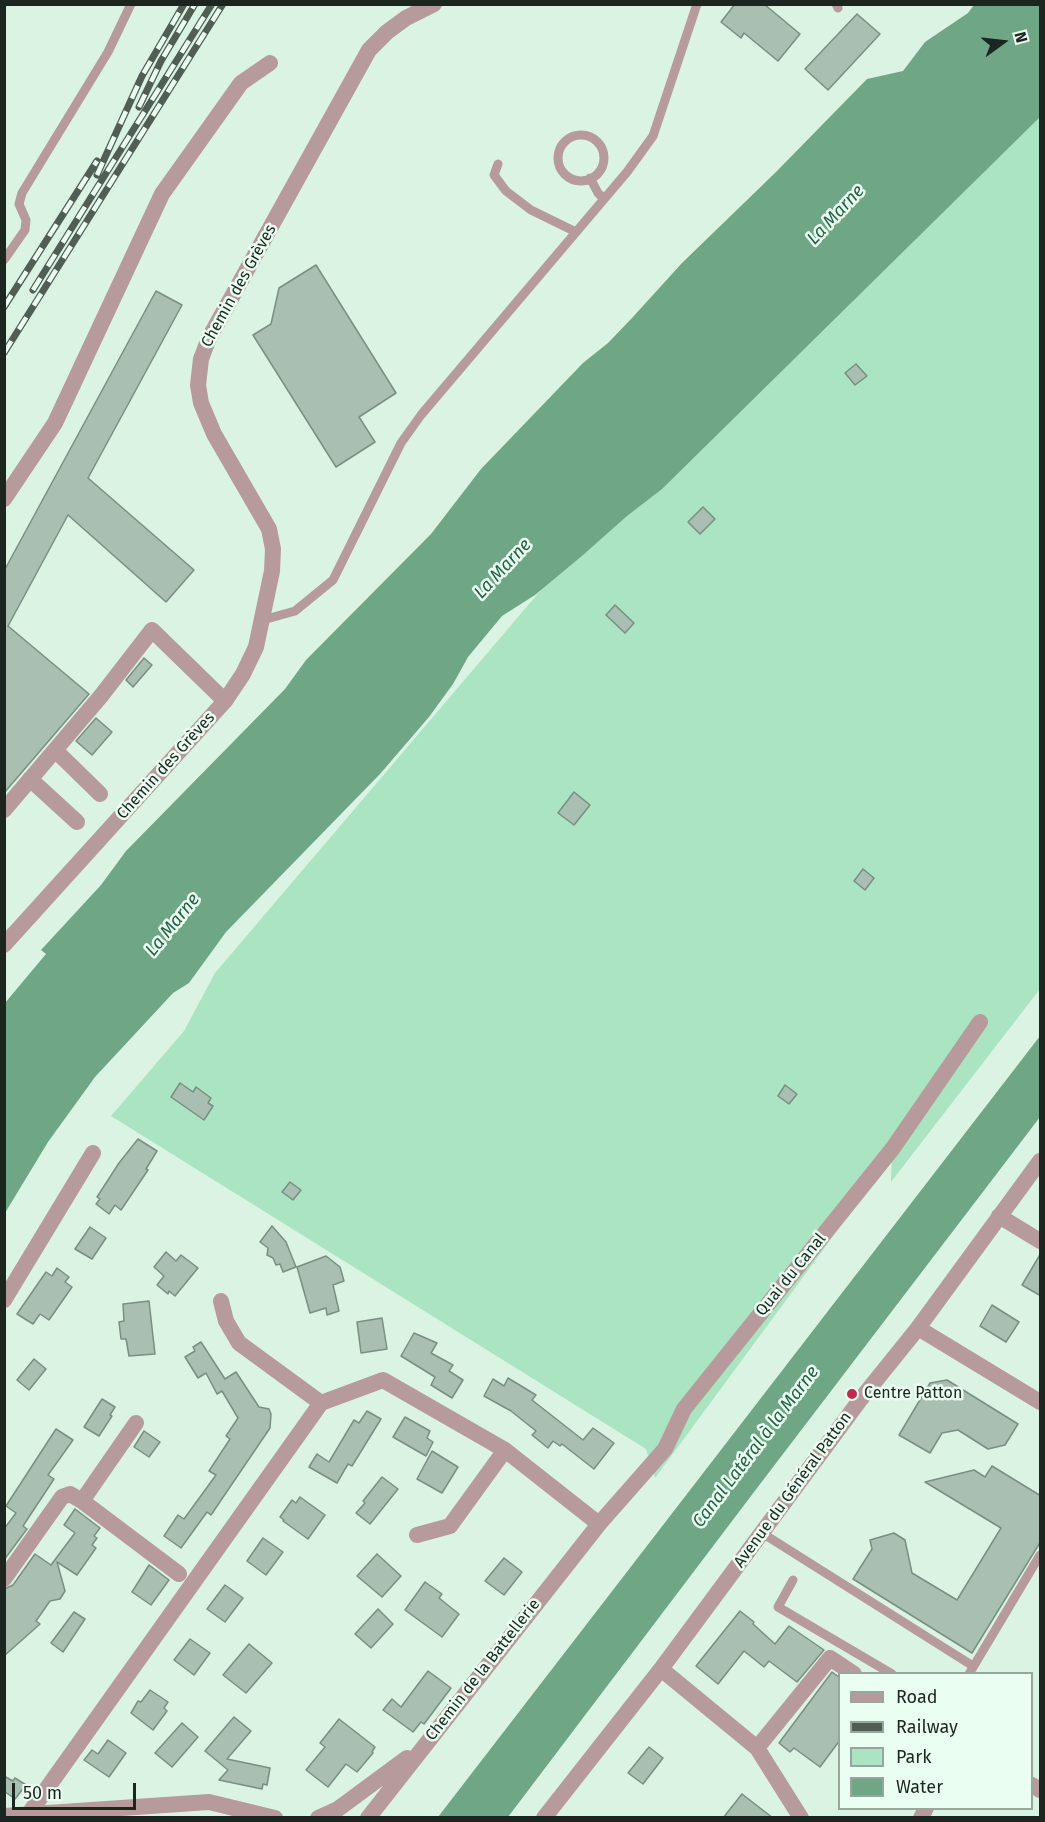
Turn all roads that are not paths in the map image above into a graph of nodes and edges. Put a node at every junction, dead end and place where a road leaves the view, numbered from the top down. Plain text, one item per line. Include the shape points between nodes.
1 (131, 4) edge
2 (434, 4) edge
3 (697, 4) edge
4 (270, 63) dead end
5 (498, 164) dead end
6 (590, 178) junction
7 (604, 199) junction
8 (576, 232) junction
9 (4, 260) edge
10 (4, 499) edge
11 (263, 620) junction
12 (225, 701) junction
13 (55, 750) junction
14 (30, 779) junction
15 (100, 794) dead end
16 (4, 810) edge
17 (77, 822) dead end
18 (4, 945) edge
19 (980, 1022) dead end
20 (93, 1154) dead end
21 (1041, 1161) edge
22 (999, 1216) junction
23 (1041, 1242) edge
24 (4, 1300) edge
25 (221, 1301) dead end
26 (918, 1328) junction
27 (1041, 1402) edge
28 (321, 1403) junction
29 (136, 1423) dead end
30 (505, 1450) junction
31 (82, 1502) junction
32 (599, 1524) junction
33 (762, 1533) junction
34 (417, 1535) dead end
35 (1041, 1555) edge
36 (179, 1574) dead end
37 (4, 1579) edge
38 (793, 1580) dead end
39 (661, 1669) junction
40 (971, 1670) edge
41 (851, 1672) edge
42 (889, 1672) edge
43 (757, 1748) junction
44 (420, 1749) junction
45 (28, 1815) junction
46 (4, 1816) edge
47 (275, 1818) edge
48 (318, 1818) edge
49 (368, 1818) edge
50 (544, 1818) edge
51 (801, 1818) edge

1 - 9 lane via 108,52 22,193 19,204 26,220 25,230
2 - 11 street, Chemin des Grèves via 406,18 369,50 209,338 201,359 201,402 214,434 268,529 273,549
3 - 7 lane via 653,136
4 - 10 street via 241,83 162,194 55,423
5 - 8 lane via 494,175 506,191 531,210
6 - 6 lane via 604,160 600,145 584,135 569,138 559,149 559,165 570,178
6 - 7 lane
7 - 8 lane
8 - 11 lane via 414,424 333,580 295,611
11 - 12 street, Chemin des Grèves via 243,675
12 - 13 street via 152,630
12 - 18 street, Chemin des Grèves
13 - 14 street
13 - 15 street
14 - 16 street
14 - 17 street
19 - 32 street, Quai du Canal via 893,1148 684,1409 665,1449
20 - 24 street
21 - 22 street, Avenue du Général Patton
22 - 23 street
22 - 26 street, Avenue du Général Patton
25 - 28 street via 226,1321 239,1343
26 - 27 street
26 - 33 street, Avenue du Général Patton
28 - 30 street via 383,1380
28 - 45 street
29 - 31 street
30 - 32 street
30 - 34 street via 450,1526
31 - 36 street
31 - 37 street via 69,1494 62,1497
32 - 44 street, Chemin de la Battellerie
33 - 39 street, Avenue du Général Patton
33 - 40 lane
35 - 40 lane
38 - 42 lane via 778,1607
39 - 43 street
39 - 50 street, Avenue du Général Patton
41 - 43 street via 830,1658
43 - 51 street
44 - 48 street via 338,1809
44 - 49 street, Chemin de la Battellerie
45 - 46 street
45 - 47 street via 209,1802

